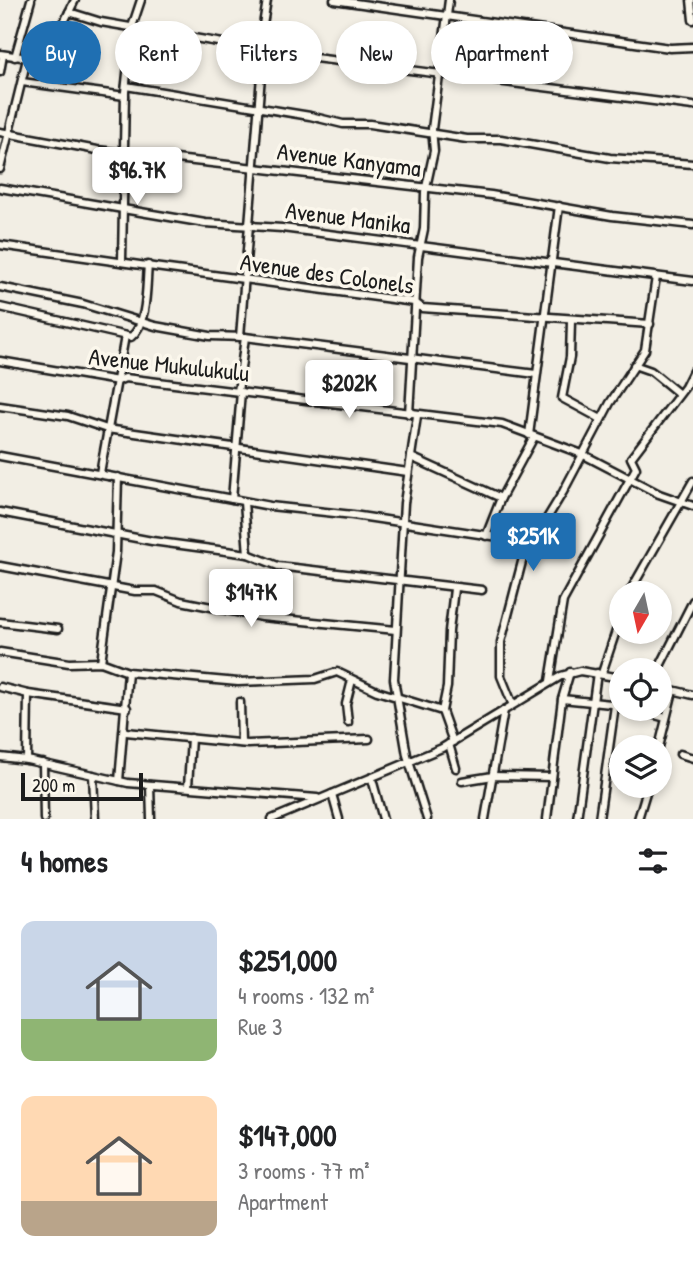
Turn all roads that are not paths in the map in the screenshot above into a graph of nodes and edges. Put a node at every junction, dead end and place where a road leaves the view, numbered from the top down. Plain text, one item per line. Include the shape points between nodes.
1 (31, 0) edge
2 (75, 0) edge
3 (141, 0) edge
4 (267, 0) edge
5 (334, 0) edge
6 (449, 0) edge
7 (690, 0) edge
8 (69, 12) junction
9 (446, 15) junction
10 (693, 20) edge
11 (64, 21) edge
12 (134, 21) edge
13 (264, 21) edge
14 (445, 21) edge
15 (115, 23) edge
16 (693, 47) edge
17 (2, 54) edge
18 (15, 57) junction
19 (21, 58) edge
20 (322, 58) edge
21 (0, 72) edge
22 (431, 73) edge
23 (21, 84) edge
24 (37, 84) edge
25 (259, 84) edge
26 (438, 84) edge
27 (518, 84) edge
28 (125, 86) joint
29 (125, 96) junction
30 (693, 106) edge
31 (257, 108) junction
32 (0, 132) edge
33 (8, 134) junction
34 (433, 134) junction
35 (124, 153) junction
36 (693, 163) edge
37 (253, 166) junction
38 (0, 169) edge
39 (0, 188) edge
40 (426, 189) junction
41 (559, 206) junction
42 (123, 208) junction
43 (693, 225) edge
44 (248, 226) junction
45 (0, 245) edge
46 (420, 246) junction
47 (122, 261) junction
48 (550, 264) junction
49 (148, 265) junction
50 (656, 277) junction
51 (244, 279) junction
52 (693, 281) edge
53 (0, 287) edge
54 (416, 304) junction
55 (0, 307) edge
56 (543, 319) junction
57 (140, 320) junction
58 (571, 321) junction
59 (650, 324) junction
60 (125, 335) junction
61 (243, 337) junction
62 (414, 360) junction
63 (0, 361) edge
64 (634, 365) junction
65 (693, 371) edge
66 (536, 374) junction
67 (118, 381) junction
68 (239, 392) junction
69 (678, 393) junction
70 (0, 406) edge
71 (409, 414) junction
72 (417, 416) junction
73 (600, 419) junction
74 (107, 429) junction
75 (531, 436) junction
76 (236, 447) junction
77 (582, 454) junction
78 (0, 456) edge
79 (411, 457) junction
80 (408, 472) junction
81 (100, 473) junction
82 (118, 477) junction
83 (630, 478) junction
84 (693, 481) edge
85 (501, 498) junction
86 (232, 499) junction
87 (683, 501) junction
88 (244, 502) junction
89 (693, 506) edge
90 (0, 512) edge
91 (404, 524) junction
92 (117, 533) junction
93 (486, 536) junction
94 (531, 542) junction
95 (248, 554) junction
96 (0, 566) edge
97 (636, 581) edge
98 (401, 582) junction
99 (111, 587) junction
100 (454, 589) junction
101 (482, 590) dead end
102 (693, 601) edge
103 (0, 622) edge
104 (58, 629) dead end
105 (396, 630) junction
106 (610, 644) edge
107 (0, 652) edge
108 (664, 658) edge
109 (101, 662) junction
110 (128, 672) junction
111 (570, 672) junction
112 (599, 673) junction
113 (609, 675) edge
114 (352, 680) junction
115 (550, 681) junction
116 (0, 688) edge
117 (673, 691) joint
118 (28, 694) junction
119 (672, 695) edge
120 (693, 695) edge
121 (398, 698) junction
122 (562, 699) junction
123 (240, 702) dead end
124 (592, 702) junction
125 (609, 703) edge
126 (512, 704) junction
127 (127, 708) junction
128 (504, 710) junction
129 (442, 711) junction
130 (615, 721) edge
131 (348, 722) dead end
132 (126, 732) junction
133 (191, 738) junction
134 (369, 739) dead end
135 (240, 743) junction
136 (451, 743) junction
137 (680, 754) dead end
138 (0, 757) edge
139 (693, 758) edge
140 (27, 760) junction
141 (44, 763) junction
142 (409, 763) junction
143 (456, 768) dead end
144 (93, 775) junction
145 (493, 776) junction
146 (552, 778) junction
147 (372, 779) junction
148 (119, 781) junction
149 (461, 781) dead end
150 (150, 785) junction
151 (188, 786) junction
152 (332, 794) junction
153 (323, 797) junction
154 (644, 798) edge
155 (44, 819) edge
156 (95, 819) edge
157 (151, 819) edge
158 (274, 819) edge
159 (339, 819) edge
160 (383, 819) edge
161 (427, 819) edge
162 (485, 819) edge
163 (547, 819) edge
164 (577, 819) edge
165 (599, 819) edge
166 (638, 819) edge

1 - 18 street
2 - 8 street
3 - 12 street
4 - 13 street
5 - 9 street
6 - 9 street
7 - 10 street
8 - 11 street
8 - 15 street
9 - 14 street
9 - 16 street via 670,48
17 - 18 street
17 - 21 street
18 - 19 street
20 - 22 street
23 - 33 street
24 - 29 street
25 - 31 street
26 - 34 street
27 - 30 street
28 - 29 street
28 - 31 street
29 - 35 street
31 - 34 street
31 - 37 street
32 - 33 street, Avenue Kanyama
33 - 35 street, Avenue Kanyama
33 - 38 street
34 - 36 street via 501,139 610,158
34 - 40 street
35 - 37 street, Avenue Kanyama
35 - 42 street
37 - 40 street, Avenue Kanyama
37 - 44 street
39 - 42 street, Avenue Manika
40 - 41 street, Avenue Kanyama
40 - 46 street
41 - 43 street, Avenue Kanyama
41 - 48 street
42 - 44 street, Avenue Manika
42 - 47 street
44 - 46 street, Avenue Manika
44 - 51 street
45 - 47 street, Avenue des Colonels
46 - 48 street, Avenue Manika
46 - 54 street
47 - 49 street, Avenue des Colonels
48 - 50 street, Avenue Manika
48 - 56 street
49 - 51 street, Avenue des Colonels
49 - 57 street
50 - 52 street, Avenue Manika
50 - 59 street
51 - 54 street, Avenue des Colonels
51 - 61 street
53 - 57 street
54 - 56 street, Avenue des Colonels
54 - 62 street
55 - 60 street
56 - 58 street, Avenue des Colonels
56 - 66 street
57 - 60 street via 135,335
57 - 61 street via 209,336
58 - 59 street, Avenue des Colonels
58 - 73 street via 562,398
59 - 64 street via 646,347
60 - 67 street
61 - 62 street
61 - 68 street
62 - 66 street
62 - 71 street
63 - 67 street, Avenue Mukulukulu
64 - 69 street via 651,371
64 - 73 street
65 - 69 street
66 - 75 street
67 - 68 street, Avenue Mukulukulu
67 - 74 street
68 - 71 street, Avenue Mukulukulu
68 - 76 street
69 - 83 street via 631,458 637,466
70 - 74 street via 68,416
71 - 72 street, Avenue Mukulukulu
72 - 75 street, Avenue Mukulukulu via 491,422
72 - 79 street
73 - 77 street
74 - 76 street
74 - 81 street
75 - 77 street, Avenue Mukulukulu
75 - 85 street
76 - 80 street
76 - 86 street
77 - 83 street, Avenue Mukulukulu
77 - 94 street
78 - 81 street
79 - 80 street
79 - 85 street
80 - 91 street
81 - 82 street
82 - 86 street
82 - 92 street
83 - 87 street, Avenue Mukulukulu
83 - 115 street via 563,601
84 - 87 street
85 - 93 street
86 - 88 street
87 - 89 street, Avenue Mukulukulu
87 - 97 street
88 - 91 street
88 - 95 street
90 - 92 street
91 - 93 street
91 - 98 street
92 - 95 street
92 - 99 street
93 - 94 street
94 - 126 street via 501,642 501,677
95 - 98 street via 270,565
96 - 99 street
98 - 100 street
98 - 105 street
99 - 105 street via 156,591 177,600 262,617
99 - 109 street
100 - 101 street
100 - 129 street
102 - 108 street
103 - 104 street
105 - 121 street
106 - 112 street
107 - 109 street via 69,663
109 - 110 street
110 - 114 street via 256,682 315,679 334,672
110 - 127 street
111 - 112 street
111 - 115 street
111 - 122 street
112 - 113 street
112 - 124 street
114 - 121 street
114 - 131 street via 346,704
115 - 126 street
116 - 118 street
117 - 119 street
117 - 120 street
118 - 127 street
118 - 140 street
121 - 129 street
121 - 142 street
122 - 124 street
122 - 146 street
123 - 135 street
124 - 125 street
124 - 164 street
126 - 128 street
127 - 132 street
128 - 136 street
128 - 145 street
129 - 136 street
130 - 165 street
132 - 133 street
132 - 148 street
133 - 135 street
133 - 151 street
134 - 135 street
136 - 142 street
136 - 143 street
137 - 139 street
138 - 140 street
140 - 141 street
141 - 144 street
141 - 155 street
142 - 147 street
142 - 161 street
144 - 148 street
144 - 156 street
145 - 146 street
145 - 149 street
145 - 162 street
146 - 163 street
147 - 152 street
147 - 160 street
148 - 150 street
150 - 151 street
150 - 157 street
151 - 153 street
152 - 153 street
152 - 159 street
153 - 158 street
154 - 166 street

